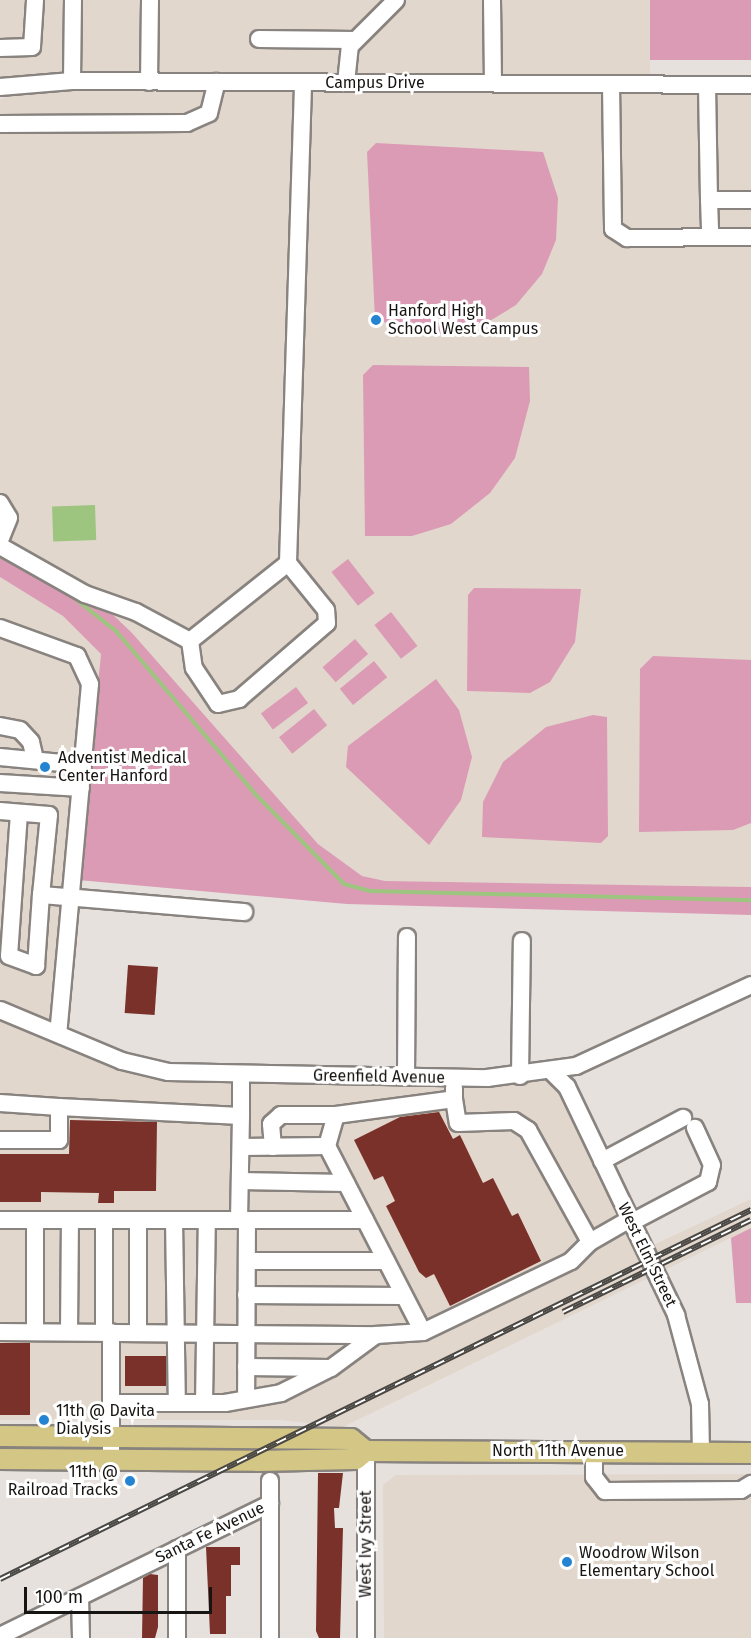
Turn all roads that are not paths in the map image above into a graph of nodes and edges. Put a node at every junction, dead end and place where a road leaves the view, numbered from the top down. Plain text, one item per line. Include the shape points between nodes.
1 (35, 0) edge
2 (73, 0) edge
3 (150, 0) edge
4 (396, 0) edge
5 (492, 0) edge
6 (259, 39) dead end
7 (355, 40) junction
8 (0, 48) edge
9 (72, 81) junction
10 (149, 82) junction
11 (217, 82) junction
12 (303, 83) junction
13 (346, 83) junction
14 (493, 83) junction
15 (611, 84) junction
16 (707, 85) junction
17 (751, 85) edge
18 (0, 87) edge
19 (0, 124) edge
20 (709, 200) junction
21 (751, 200) edge
22 (710, 237) junction
23 (751, 237) edge
24 (0, 503) edge
25 (0, 540) edge
26 (0, 546) edge
27 (288, 563) junction
28 (0, 628) edge
29 (190, 641) junction
30 (0, 726) edge
31 (0, 757) edge
32 (35, 760) junction
33 (83, 765) junction
34 (0, 783) edge
35 (81, 788) junction
36 (0, 811) edge
37 (19, 813) junction
38 (41, 895) junction
39 (74, 895) junction
40 (244, 912) dead end
41 (406, 937) dead end
42 (522, 941) dead end
43 (751, 985) edge
44 (2, 1014) edge
45 (58, 1034) junction
46 (553, 1073) junction
47 (241, 1075) junction
48 (520, 1076) junction
49 (406, 1077) junction
50 (454, 1078) junction
51 (454, 1099) junction
52 (0, 1103) edge
53 (59, 1107) junction
54 (336, 1115) junction
55 (241, 1116) junction
56 (0, 1140) edge
57 (327, 1146) junction
58 (241, 1147) junction
59 (273, 1147) junction
60 (602, 1161) junction
61 (240, 1181) junction
62 (346, 1183) junction
63 (0, 1220) edge
64 (35, 1220) junction
65 (69, 1220) junction
66 (104, 1220) junction
67 (138, 1220) junction
68 (174, 1220) junction
69 (207, 1220) junction
70 (243, 1220) junction
71 (364, 1220) junction
72 (631, 1220) junction
73 (590, 1242) junction
74 (247, 1261) junction
75 (386, 1261) junction
76 (246, 1295) junction
77 (403, 1296) junction
78 (0, 1332) edge
79 (35, 1332) junction
80 (69, 1332) junction
81 (108, 1332) junction
82 (138, 1332) junction
83 (173, 1332) junction
84 (205, 1332) junction
85 (246, 1332) junction
86 (423, 1332) junction
87 (376, 1335) junction
88 (246, 1367) junction
89 (331, 1368) junction
90 (246, 1396) junction
91 (112, 1403) junction
92 (177, 1403) junction
93 (204, 1403) junction
94 (0, 1436) edge
95 (111, 1436) junction
96 (594, 1450) junction
97 (366, 1451) junction
98 (701, 1452) junction
99 (751, 1453) edge
100 (0, 1459) edge
101 (111, 1459) junction
102 (270, 1481) dead end
103 (751, 1484) edge
104 (270, 1504) junction
105 (177, 1549) junction
106 (80, 1597) junction
107 (0, 1636) edge
108 (81, 1638) edge
109 (177, 1638) edge
110 (270, 1638) edge
111 (366, 1638) edge

1 - 8 street via 32,47
2 - 9 street
3 - 10 street
4 - 7 street
5 - 14 street
6 - 7 street
7 - 13 street via 348,52
9 - 10 street, Campus Drive
9 - 18 street, Campus Drive
10 - 11 street, Campus Drive
11 - 12 street, Campus Drive
11 - 19 street via 209,113 187,123
12 - 13 street, Campus Drive
12 - 27 street
13 - 14 street, Campus Drive
14 - 15 street, Campus Drive
15 - 16 street, Campus Drive
15 - 22 street via 613,229 627,238
16 - 17 street, Campus Drive
16 - 20 street
20 - 21 street
20 - 22 street
22 - 23 street
24 - 25 street via 9,518
26 - 29 street via 85,594 136,612
27 - 29 street
27 - 29 street via 326,610 327,622 239,699 225,705 215,702 194,668
28 - 33 street via 77,656 90,684
30 - 32 street via 20,730 31,742
31 - 32 street
32 - 33 street
33 - 35 street
34 - 35 street
35 - 39 street
36 - 37 street
37 - 38 street via 48,815
37 - 38 street via 9,956 36,966
38 - 39 street
39 - 40 street
39 - 45 street
41 - 49 street
42 - 48 street
43 - 46 street, Greenfield Avenue via 603,1055
44 - 45 street, Greenfield Avenue
45 - 47 street, Greenfield Avenue via 147,1069
46 - 48 street, Greenfield Avenue
46 - 60 street, West Elm Street via 567,1087
47 - 49 street, Greenfield Avenue
47 - 55 street
48 - 50 street, Greenfield Avenue
49 - 50 street, Greenfield Avenue
50 - 51 street
51 - 54 street
51 - 73 street via 458,1123 514,1121 528,1130
52 - 53 street
53 - 55 street
53 - 56 street via 59,1140
54 - 57 street
54 - 59 street via 281,1115 272,1124
55 - 58 street
57 - 59 street
57 - 62 street
58 - 59 street
58 - 61 street
60 - 72 street, West Elm Street
60 - 72 street via 689,1123 712,1165 708,1182
61 - 62 street
61 - 70 street
62 - 71 street
63 - 64 street
64 - 65 street
64 - 79 street
65 - 66 street
65 - 80 street
66 - 67 street
66 - 81 street
67 - 68 street
67 - 82 street
68 - 69 street
68 - 83 street
69 - 70 street
69 - 84 street
70 - 71 street
70 - 74 street
71 - 75 street
72 - 73 street
72 - 98 street, West Elm Street via 687,1346 699,1404
73 - 86 street via 571,1261
74 - 75 street
74 - 76 street
75 - 77 street
76 - 77 street
76 - 85 street
77 - 86 street
78 - 79 street
79 - 80 street
80 - 81 street
81 - 82 street
81 - 91 street
82 - 83 street
83 - 84 street
83 - 92 street
84 - 85 street
84 - 93 street
85 - 87 street
85 - 88 street
86 - 87 street
87 - 89 street
88 - 89 street
88 - 90 street
89 - 90 street via 281,1393
90 - 93 street
91 - 92 street
91 - 95 street
92 - 93 street
94 - 95 main road, North 11th Avenue
95 - 97 main road, North 11th Avenue via 351,1439
95 - 101 street
96 - 97 main road, North 11th Avenue
96 - 98 main road, North 11th Avenue
96 - 103 street via 594,1477 605,1491 741,1490
97 - 101 main road, North 11th Avenue via 356,1459
97 - 111 street, West Ivy Street
98 - 99 main road, North 11th Avenue
100 - 101 main road, North 11th Avenue
102 - 104 street, Santa Fe Avenue
104 - 105 street, Santa Fe Avenue
104 - 110 street
105 - 106 street, Santa Fe Avenue
105 - 109 street
106 - 107 street, Santa Fe Avenue
106 - 108 street

